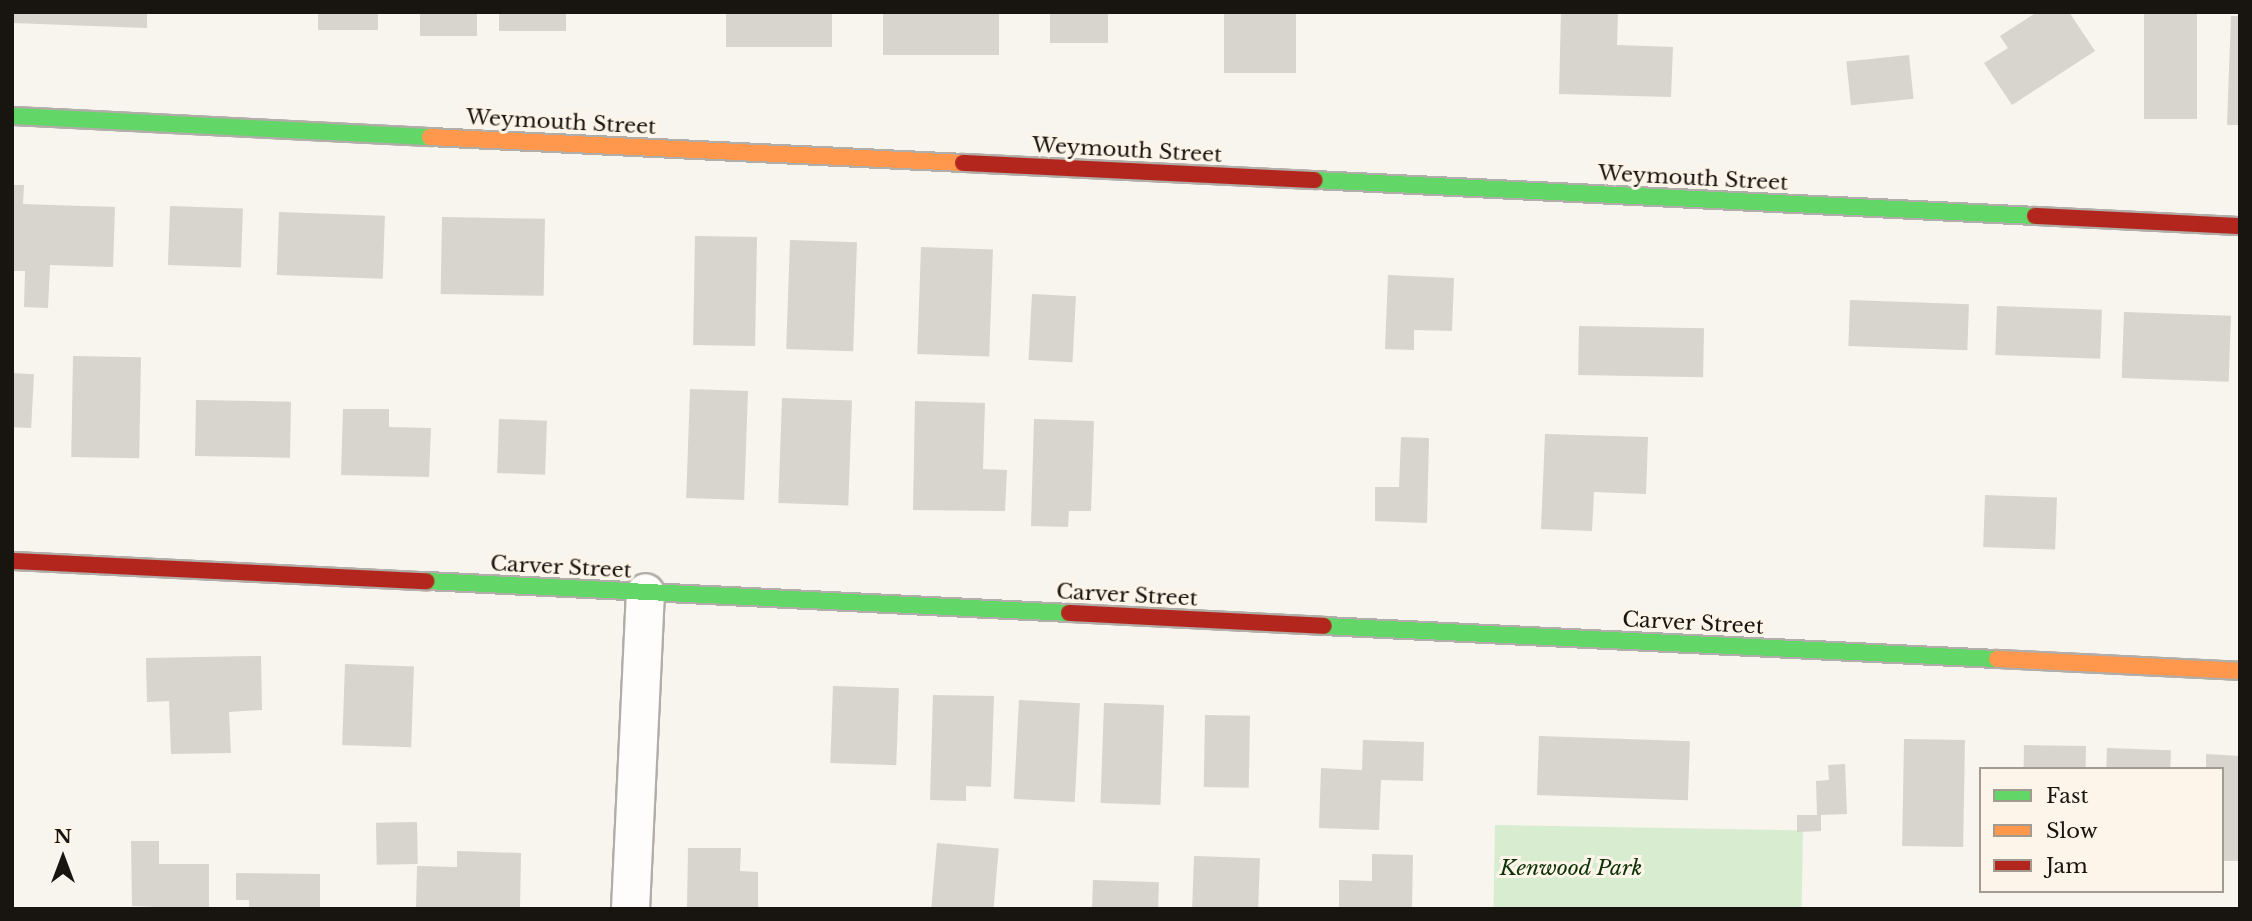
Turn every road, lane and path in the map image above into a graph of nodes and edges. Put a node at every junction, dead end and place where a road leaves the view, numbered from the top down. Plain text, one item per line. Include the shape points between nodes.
1 (12, 116) edge
2 (2240, 226) edge
3 (12, 561) edge
4 (645, 592) junction
5 (2240, 671) edge
6 (630, 909) edge

1 - 2 street, Weymouth Street
3 - 4 street, Carver Street
4 - 5 street, Carver Street
4 - 6 street

